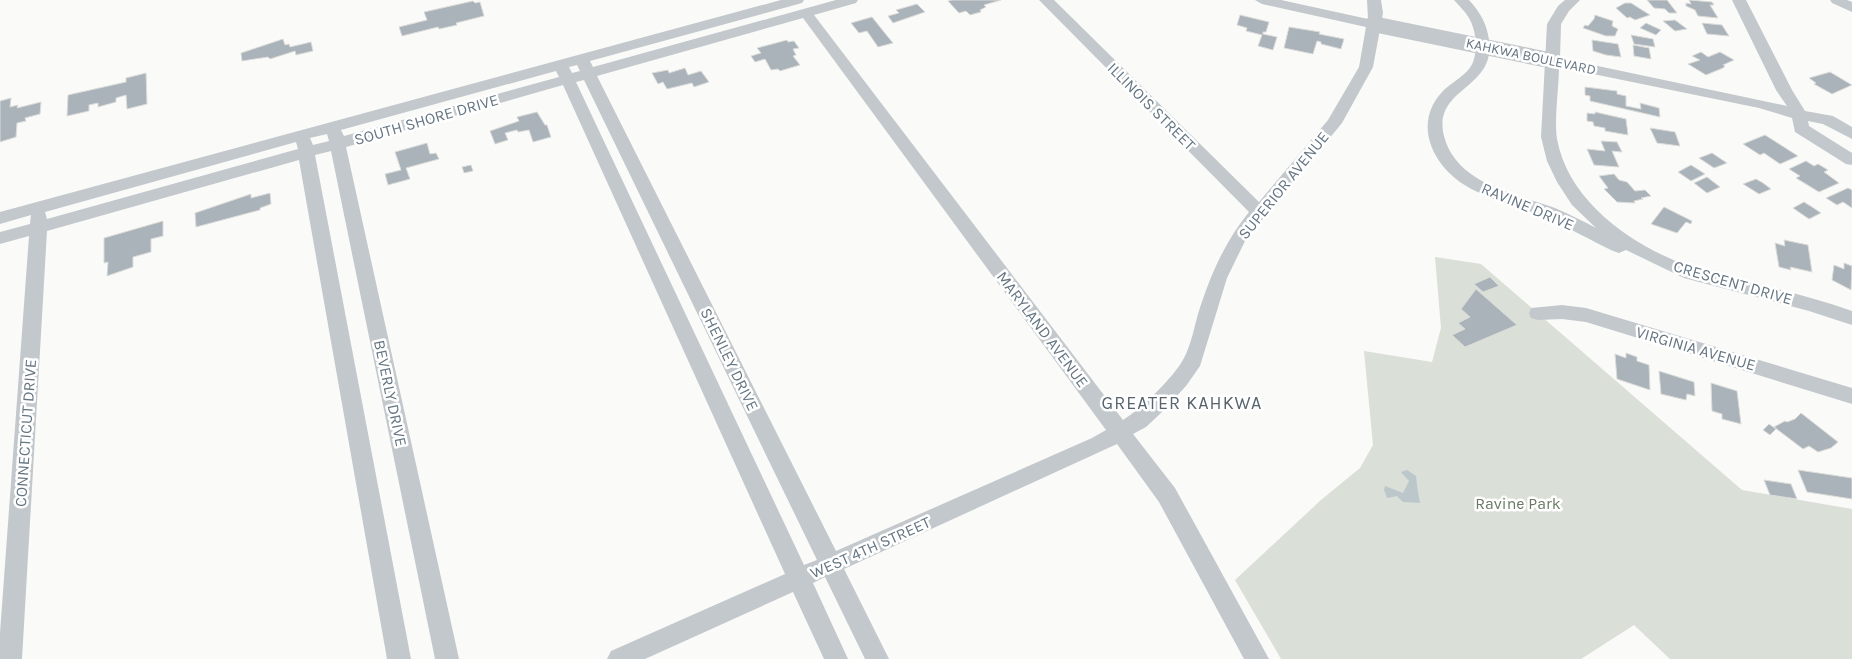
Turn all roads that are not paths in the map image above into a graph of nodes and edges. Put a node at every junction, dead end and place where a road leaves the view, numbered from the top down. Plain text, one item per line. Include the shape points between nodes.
1 (851, 0) edge
2 (1046, 0) edge
3 (1262, 0) edge
4 (1374, 0) edge
5 (1461, 0) edge
6 (1573, 0) edge
7 (1739, 0) edge
8 (1837, 0) edge
9 (802, 6) edge
10 (1852, 8) edge
11 (1374, 24) junction
12 (1553, 61) junction
13 (585, 66) junction
14 (564, 72) junction
15 (1800, 115) junction
16 (1852, 134) edge
17 (335, 135) junction
18 (304, 144) junction
19 (1852, 160) edge
20 (1258, 211) junction
21 (39, 217) junction
22 (0, 218) edge
23 (0, 238) edge
24 (1676, 268) junction
25 (1538, 313) dead end
26 (1852, 318) edge
27 (1852, 396) edge
28 (1120, 432) junction
29 (831, 564) junction
30 (799, 580) junction
31 (10, 659) edge
32 (399, 659) edge
33 (447, 659) edge
34 (619, 659) edge
35 (836, 659) edge
36 (877, 659) edge
37 (1258, 659) edge

1 - 9 street, SOUTH SHORE DRIVE
2 - 20 street, ILLINOIS STREET
3 - 11 street, KAHKWA BOULEVARD
4 - 11 street, SUPERIOR AVENUE
5 - 24 street, RAVINE DRIVE via 1476,18 1482,57 1475,71 1452,89 1440,105 1434,126 1442,151 1451,165 1482,188 1550,213 1637,256
6 - 12 street, CRESCENT DRIVE via 1554,24
7 - 15 street via 1774,72
8 - 10 street
9 - 13 street, SOUTH SHORE DRIVE
9 - 28 street, MARYLAND AVENUE
11 - 12 street, KAHKWA BOULEVARD, bridge
11 - 20 street, SUPERIOR AVENUE via 1366,67 1341,112
12 - 15 street, KAHKWA BOULEVARD via 1753,102
12 - 24 street, CRESCENT DRIVE via 1549,137 1561,176 1570,192 1596,220
13 - 14 street, SOUTH SHORE DRIVE
13 - 29 street, SHENLEY DRIVE
14 - 17 street, SOUTH SHORE DRIVE
14 - 30 street, SHENLEY DRIVE
15 - 16 street, KAHKWA BOULEVARD via 1828,120
15 - 19 street via 1801,128
17 - 18 street, SOUTH SHORE DRIVE
17 - 33 street, BEVERLY DRIVE
18 - 21 street, SOUTH SHORE DRIVE
18 - 32 street
20 - 28 street, SUPERIOR AVENUE via 1239,236 1218,278 1193,361 1155,406
21 - 22 street, SOUTH SHORE DRIVE
21 - 23 street, SOUTH SHORE DRIVE
21 - 31 street, CONNECTICUT DRIVE
24 - 26 street, CRESCENT DRIVE
25 - 27 street, VIRGINIA AVENUE via 1586,315
28 - 29 street, WEST 4TH STREET via 1100,444
28 - 37 street, MARYLAND AVENUE via 1182,518
29 - 30 street, WEST 4TH STREET
29 - 36 street, SHENLEY DRIVE
30 - 34 street, WEST 4TH STREET
30 - 35 street, SHENLEY DRIVE

